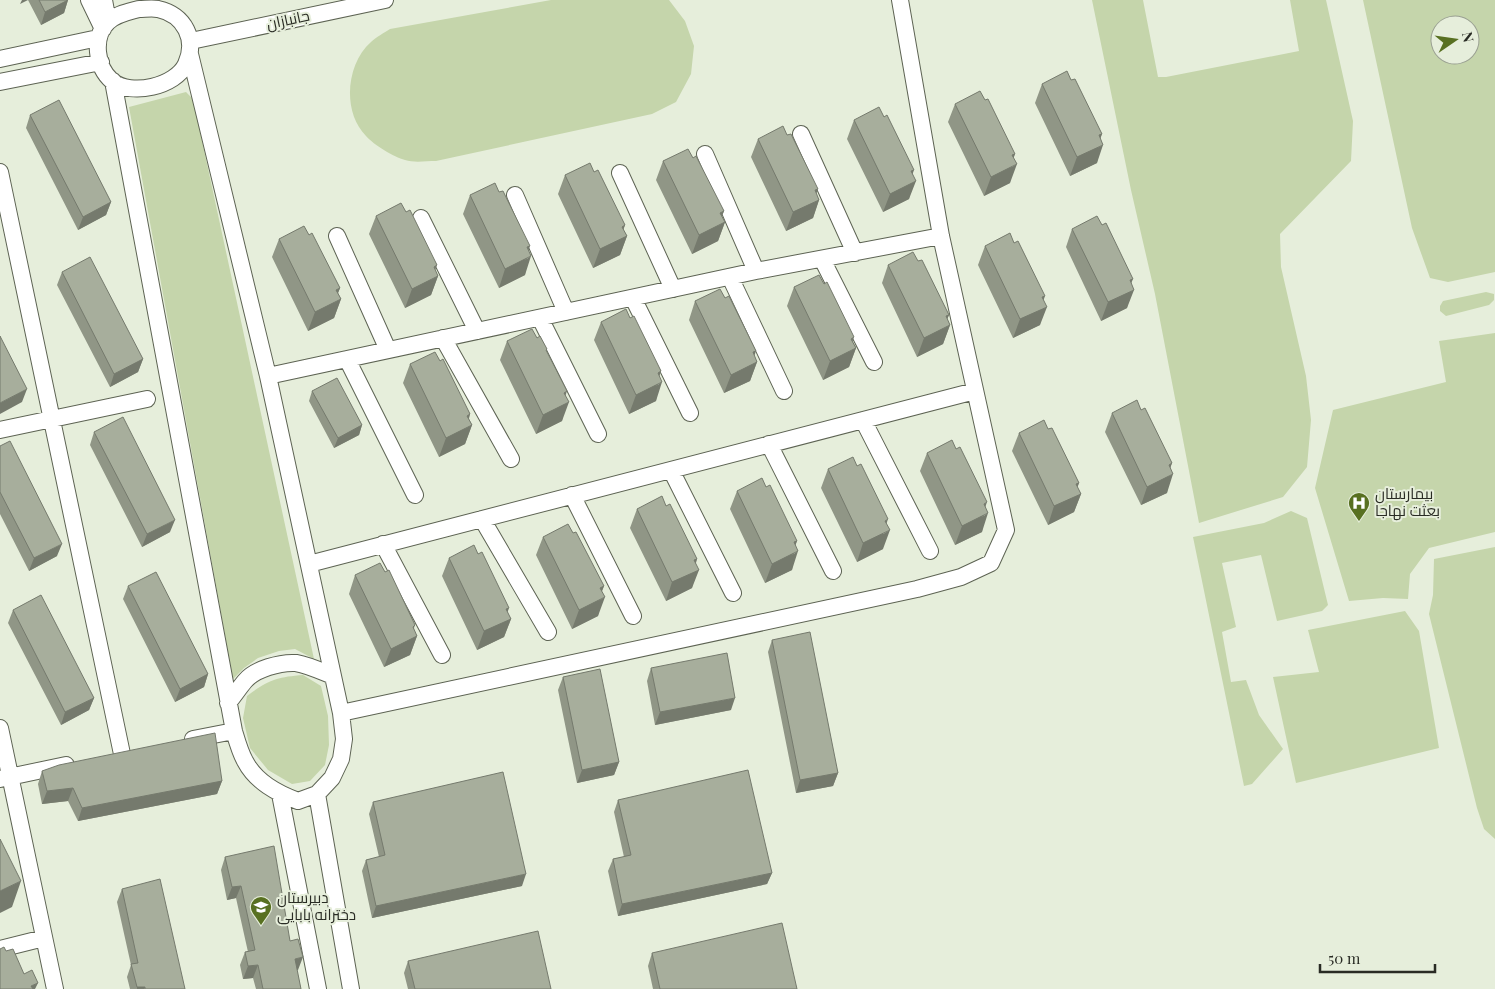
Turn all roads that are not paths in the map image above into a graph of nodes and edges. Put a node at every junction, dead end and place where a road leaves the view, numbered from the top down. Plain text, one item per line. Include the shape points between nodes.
1 (89, 0) edge
2 (104, 0) edge
3 (385, 0) edge
4 (900, 0) edge
5 (169, 7) edge
6 (103, 30) junction
7 (191, 48) junction
8 (0, 59) edge
9 (101, 62) junction
10 (113, 81) junction
11 (0, 82) edge
12 (801, 134) dead end
13 (705, 154) dead end
14 (0, 172) edge
15 (620, 173) dead end
16 (515, 195) dead end
17 (421, 218) dead end
18 (337, 236) dead end
19 (941, 236) junction
20 (855, 253) junction
21 (822, 259) junction
22 (756, 271) junction
23 (730, 277) junction
24 (673, 289) junction
25 (633, 298) junction
26 (566, 312) junction
27 (540, 318) junction
28 (477, 331) junction
29 (443, 338) junction
30 (388, 350) junction
31 (347, 359) junction
32 (874, 362) dead end
33 (268, 376) junction
34 (784, 391) dead end
35 (975, 391) junction
36 (147, 399) dead end
37 (690, 413) dead end
38 (52, 420) junction
39 (863, 420) junction
40 (0, 430) edge
41 (598, 434) dead end
42 (769, 444) junction
43 (511, 459) dead end
44 (671, 470) junction
45 (572, 495) junction
46 (415, 496) dead end
47 (482, 519) junction
48 (383, 544) junction
49 (930, 551) dead end
50 (309, 564) junction
51 (832, 571) dead end
52 (734, 593) dead end
53 (633, 616) dead end
54 (548, 632) dead end
55 (442, 656) dead end
56 (333, 676) junction
57 (228, 703) junction
58 (341, 714) junction
59 (0, 728) edge
60 (234, 731) junction
61 (178, 742) edge
62 (141, 750) edge
63 (122, 754) junction
64 (104, 758) edge
65 (85, 762) edge
66 (5, 778) edge
67 (280, 794) junction
68 (317, 794) junction
69 (44, 938) junction
70 (0, 949) edge
71 (55, 989) edge
72 (318, 989) edge
73 (351, 989) edge

1 - 6 street
2 - 6 street
3 - 7 street, جانبازان
4 - 19 street
5 - 6 street via 122,14
5 - 7 street via 184,23
6 - 8 street
6 - 9 street via 98,51
7 - 10 street via 184,68 169,81 154,87 126,87
7 - 33 street
9 - 10 street
9 - 11 street
10 - 57 street
12 - 20 street
13 - 22 street
14 - 38 street
15 - 24 street
16 - 26 street
17 - 28 street
18 - 30 street
19 - 20 street
19 - 35 street
20 - 21 street
21 - 22 street
21 - 32 street
22 - 23 street
23 - 24 street
23 - 34 street
24 - 25 street
25 - 26 street
25 - 37 street
26 - 27 street
27 - 28 street
27 - 41 street
28 - 29 street
29 - 30 street
29 - 43 street
30 - 31 street
31 - 33 street
31 - 46 street
33 - 50 street
35 - 39 street
35 - 58 street via 1006,530 991,563 961,577 917,589
36 - 38 street
38 - 40 street
38 - 63 street
39 - 42 street
39 - 49 street
42 - 44 street
42 - 51 street
44 - 45 street
44 - 52 street
45 - 47 street
45 - 53 street
47 - 48 street
47 - 54 street
48 - 50 street
48 - 55 street
50 - 56 street
56 - 57 street via 295,663 260,670 246,680
56 - 58 street
57 - 60 street
58 - 68 street via 344,739 341,759 332,778
59 - 66 street
60 - 61 street
60 - 67 street via 244,762 262,783
62 - 63 street
63 - 64 street
65 - 66 street
66 - 69 street
67 - 68 street via 298,801
67 - 72 street
68 - 73 street
69 - 70 street
69 - 71 street

